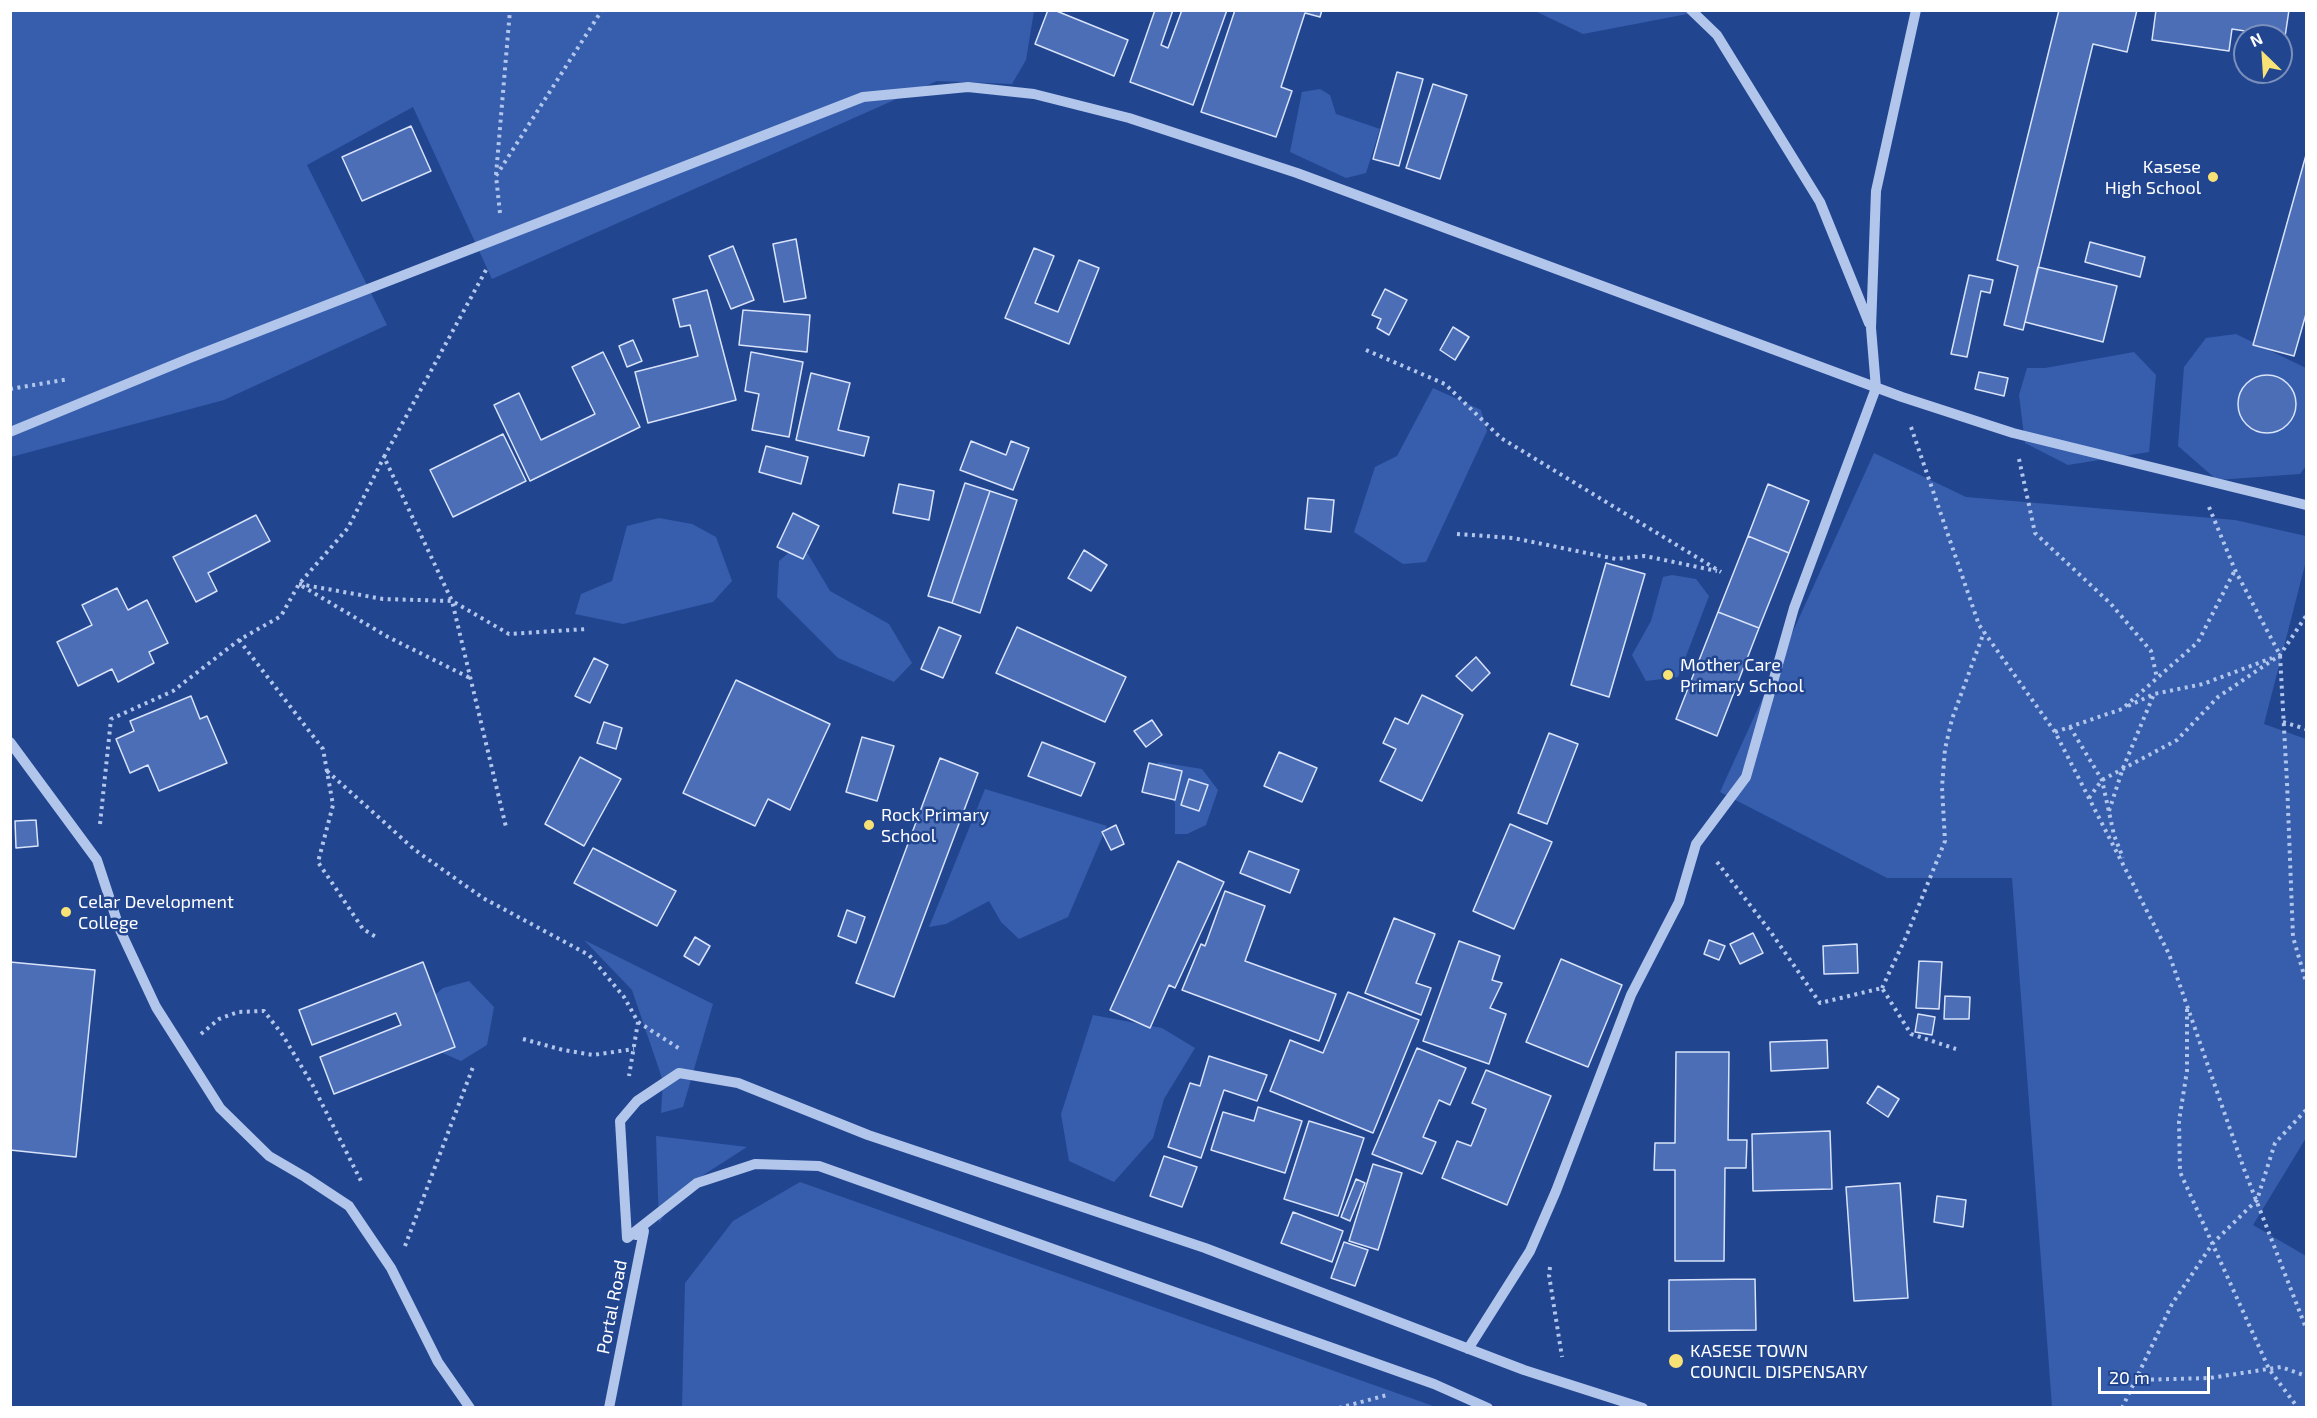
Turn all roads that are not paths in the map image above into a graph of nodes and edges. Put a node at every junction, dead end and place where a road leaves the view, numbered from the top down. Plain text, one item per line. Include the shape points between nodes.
1 (1691, 10) edge
2 (1916, 10) edge
3 (1871, 328) junction
4 (1876, 388) junction
5 (10, 432) edge
6 (2307, 505) edge
7 (10, 742) edge
8 (627, 1238) junction
9 (1468, 1349) junction
10 (470, 1407) edge
11 (609, 1407) edge
12 (1488, 1407) edge
13 (1643, 1407) edge

1 - 3 street via 1716,35 1820,202
2 - 3 street via 1876,191
3 - 4 street
4 - 5 street via 1297,173 1130,118 1034,94 968,87 863,97 190,358
4 - 6 street via 2013,434
4 - 9 street via 1794,608 1746,777 1696,844 1678,902 1631,994 1530,1251
7 - 10 street via 97,860 120,930 156,1007 220,1108 269,1156 349,1206 391,1268 438,1362
8 - 9 street via 620,1120 637,1101 679,1073 738,1083 868,1135 1205,1248
8 - 11 street, Portal Road via 644,1231
8 - 12 street via 697,1183 755,1164 819,1166 1434,1384
9 - 13 street

